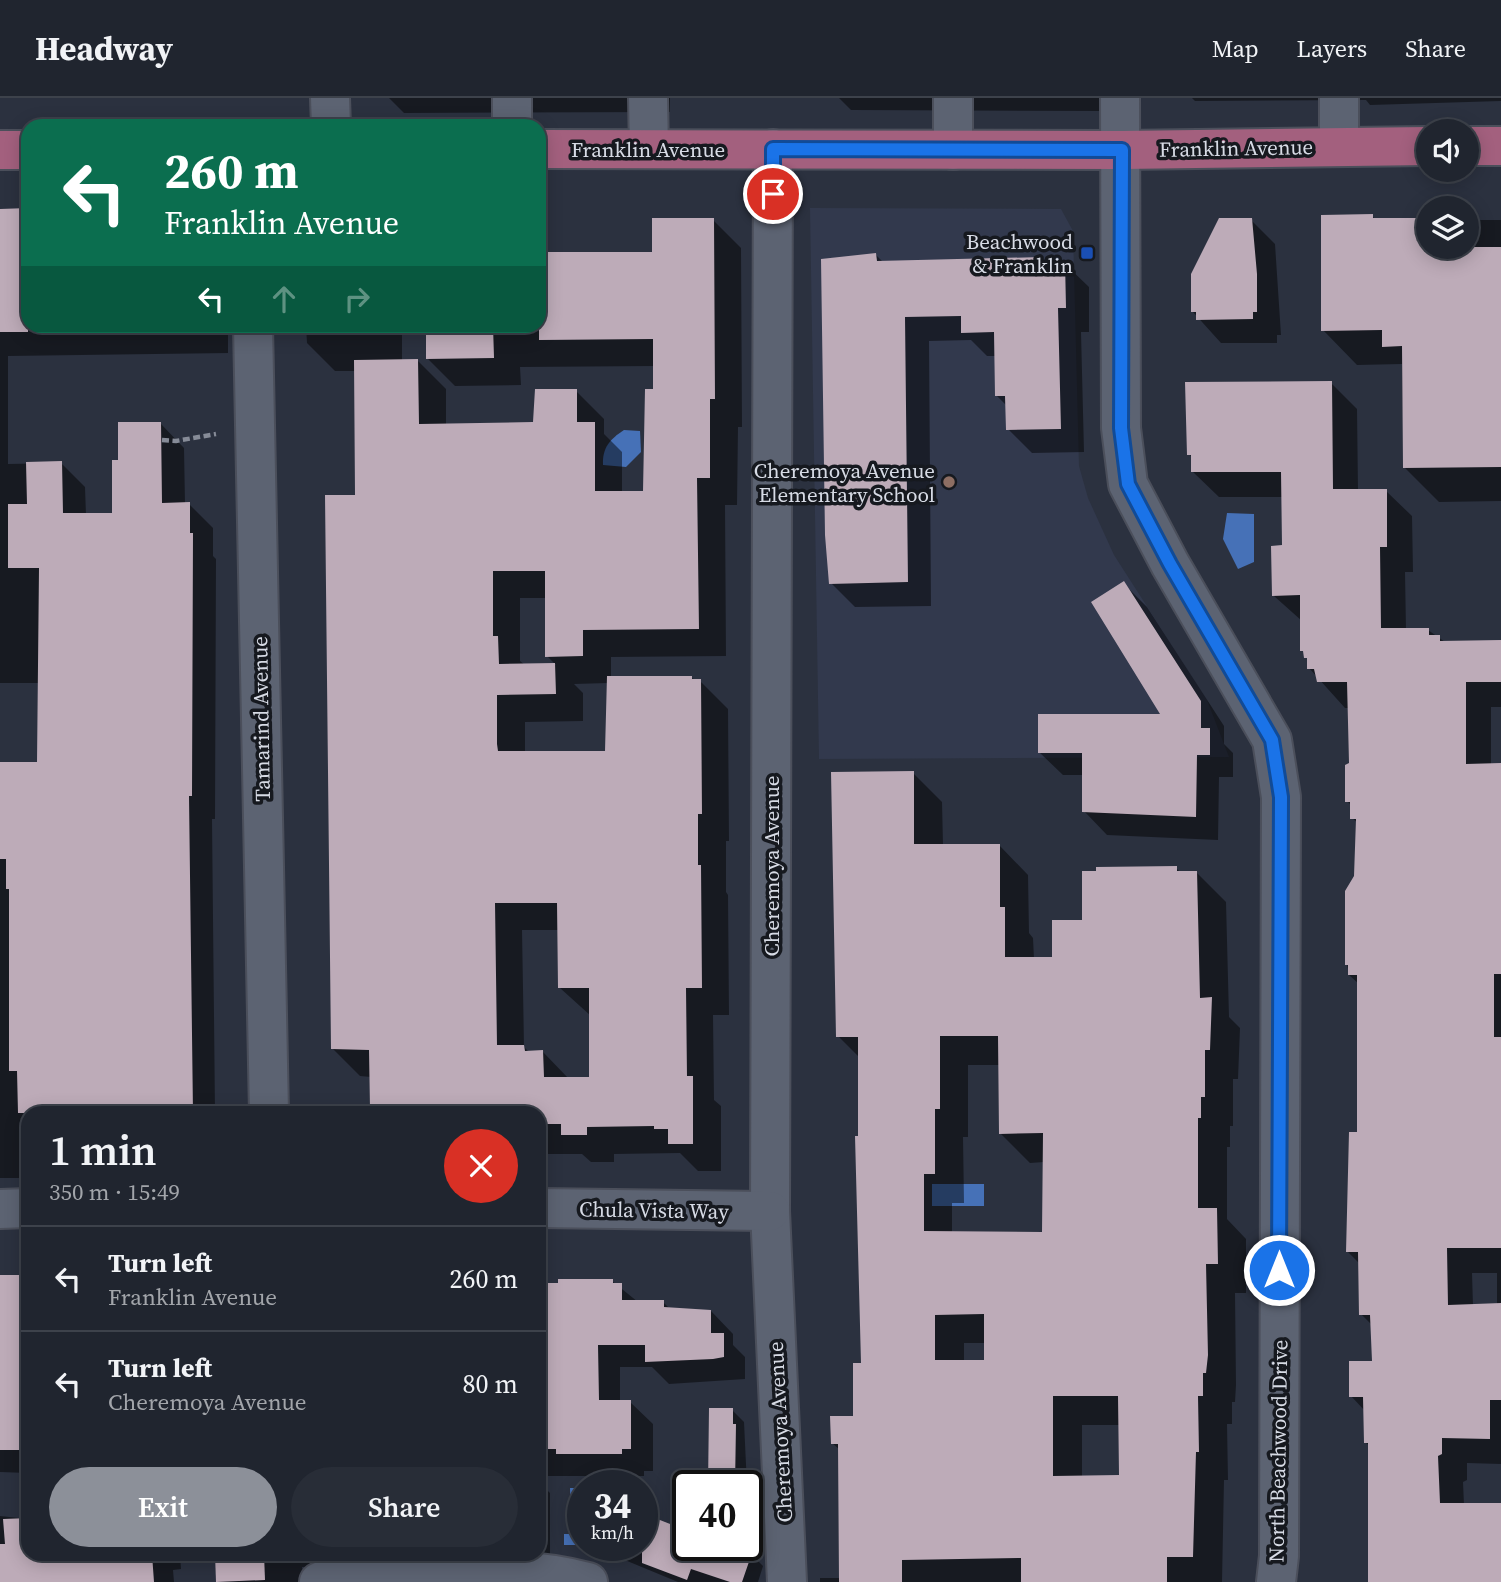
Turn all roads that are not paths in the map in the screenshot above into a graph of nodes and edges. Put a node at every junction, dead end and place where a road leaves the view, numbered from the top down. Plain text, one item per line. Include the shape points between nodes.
1 (330, 98) edge
2 (512, 98) edge
3 (648, 98) edge
4 (953, 98) edge
5 (1120, 98) edge
6 (1339, 98) edge
7 (331, 119) edge
8 (512, 119) edge
9 (1416, 146) edge
10 (1479, 146) edge
11 (1501, 146) edge
12 (1339, 147) junction
13 (21, 149) edge
14 (546, 149) edge
15 (649, 149) junction
16 (773, 149) junction
17 (0, 150) edge
18 (953, 150) junction
19 (1122, 150) junction
20 (253, 333) edge
21 (269, 1106) edge
22 (21, 1208) edge
23 (546, 1208) edge
24 (0, 1209) edge
25 (770, 1211) junction
26 (319, 1582) edge
27 (588, 1582) edge
28 (788, 1582) edge
29 (1276, 1582) edge

1 - 7 street
2 - 8 street
3 - 15 street
4 - 18 street
5 - 19 street, North Beachwood Drive
6 - 12 street
9 - 12 main road, Franklin Avenue
10 - 11 main road
12 - 19 main road, Franklin Avenue
13 - 17 main road
14 - 15 main road, Franklin Avenue
15 - 16 main road, Franklin Avenue
16 - 18 main road, Franklin Avenue
16 - 25 street, Cheremoya Avenue
18 - 19 main road, Franklin Avenue
19 - 29 street, North Beachwood Drive via 1121,428 1128,484 1272,740 1281,797
20 - 21 street, Tamarind Avenue
22 - 24 street
23 - 25 street, Chula Vista Way
25 - 28 street, Cheremoya Avenue
26 - 27 street via 330,1577 490,1571 554,1573

